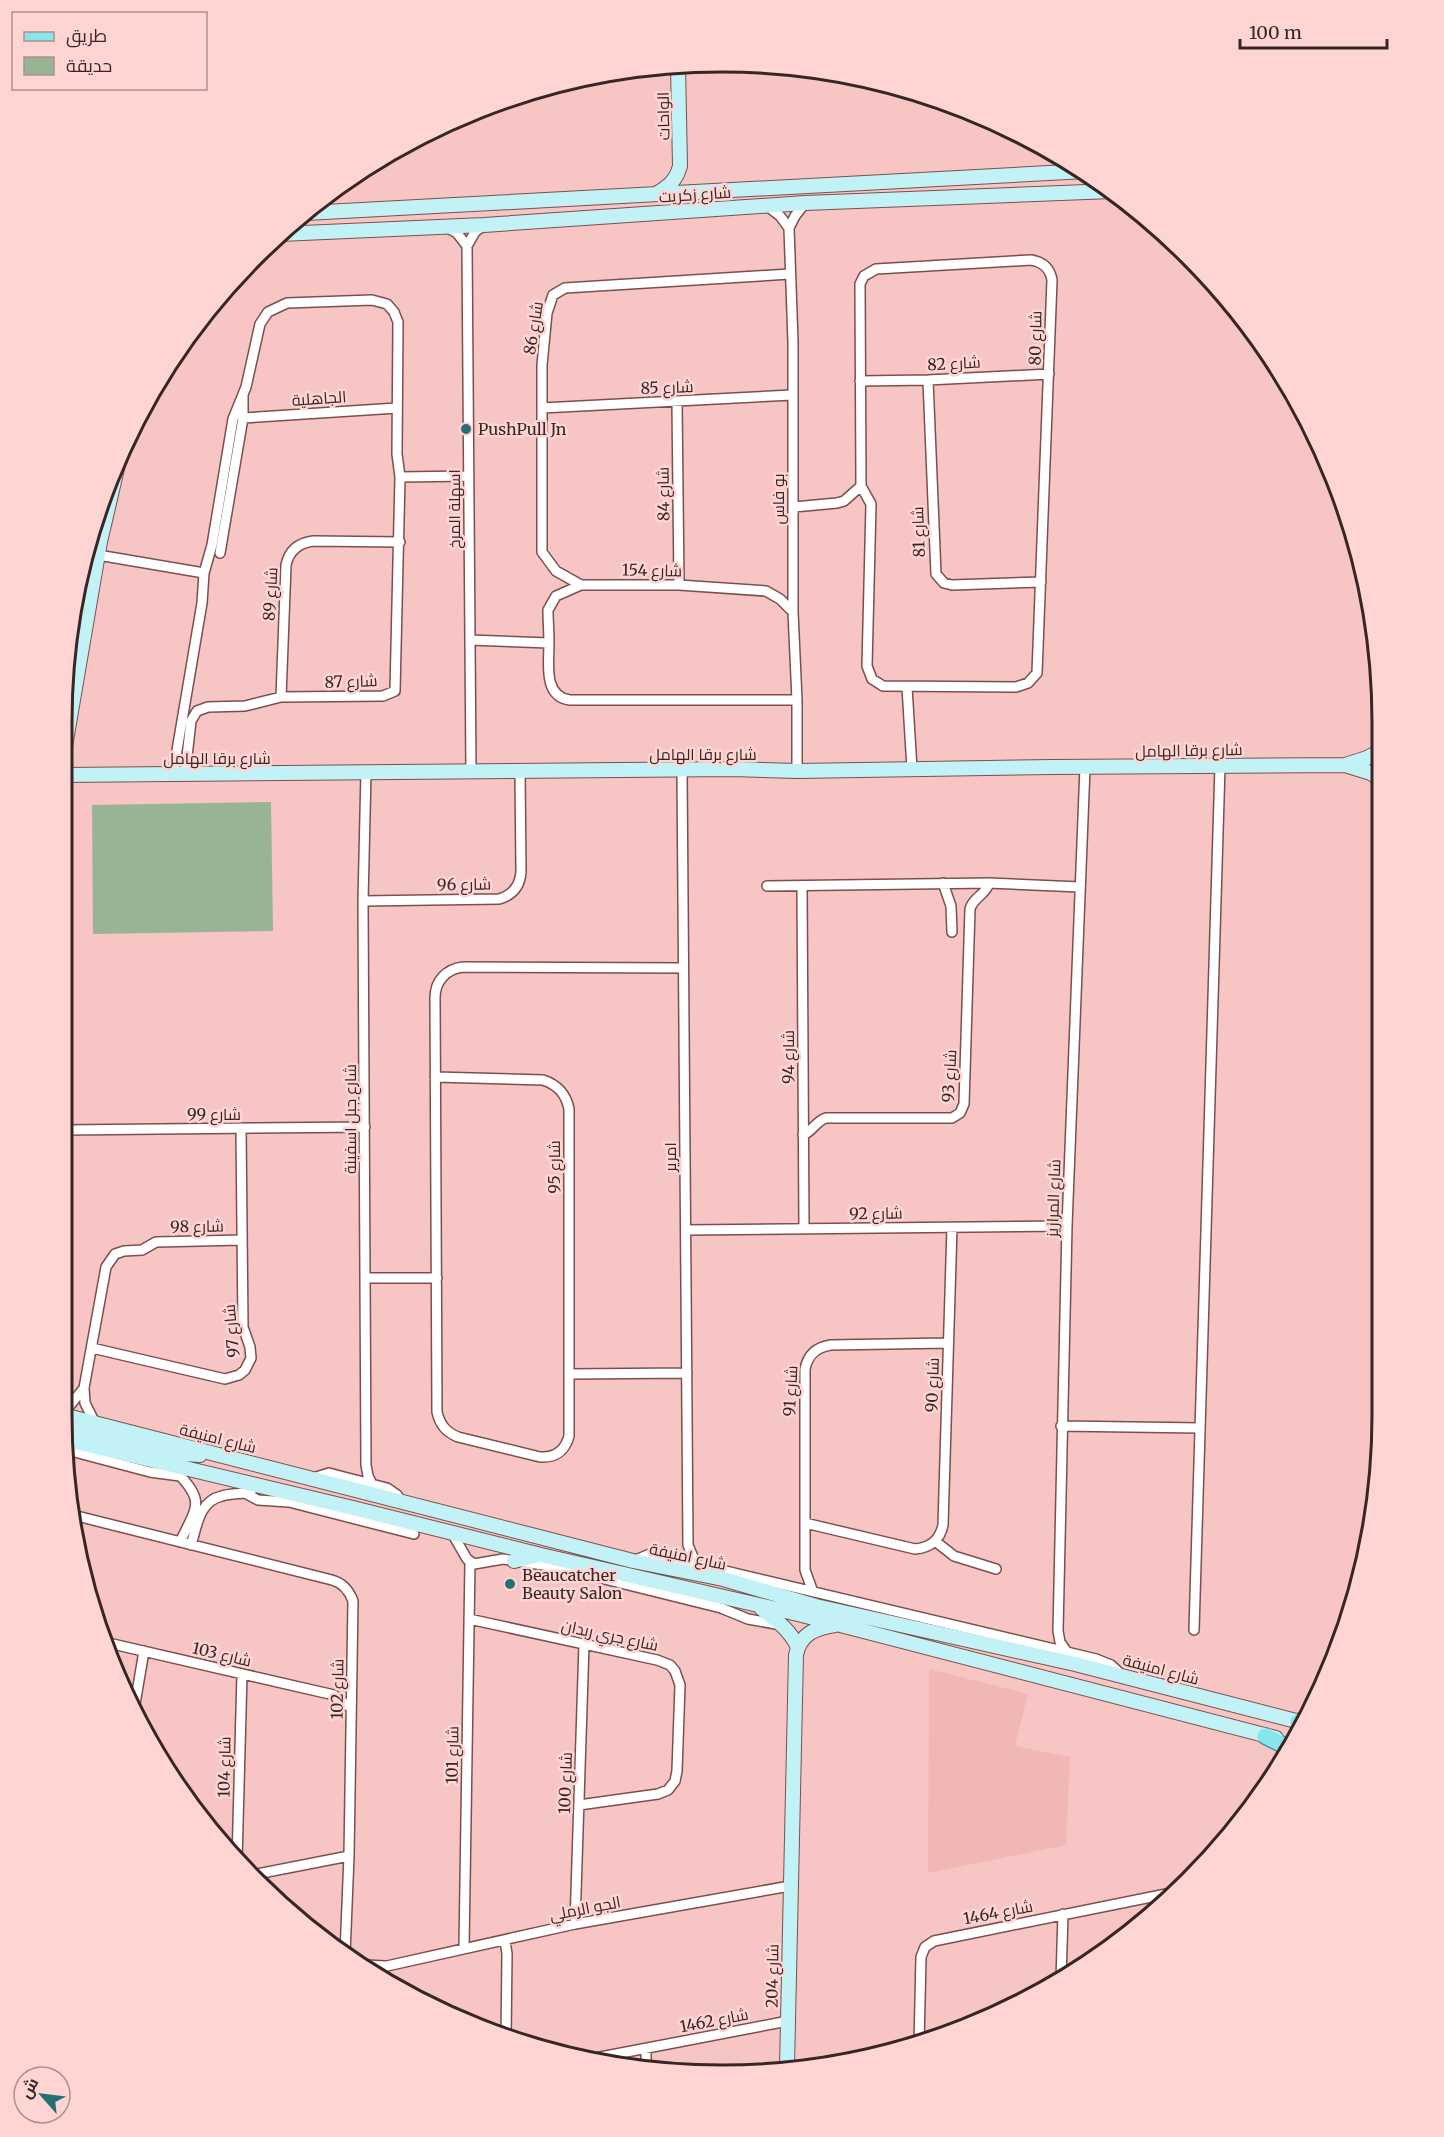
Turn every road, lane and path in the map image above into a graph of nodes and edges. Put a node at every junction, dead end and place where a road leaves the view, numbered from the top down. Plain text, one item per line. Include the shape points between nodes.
1 (678, 73) edge
2 (680, 166) junction
3 (1067, 172) edge
4 (709, 191) junction
5 (1097, 192) edge
6 (653, 195) junction
7 (805, 203) junction
8 (766, 205) junction
9 (318, 212) edge
10 (484, 225) junction
11 (448, 228) junction
12 (789, 228) junction
13 (292, 234) edge
14 (467, 246) junction
15 (790, 274) junction
16 (1049, 374) junction
17 (928, 380) junction
18 (860, 381) junction
19 (792, 395) junction
20 (243, 396) junction
21 (677, 403) junction
22 (397, 408) junction
23 (542, 408) junction
24 (243, 418) junction
25 (469, 476) junction
26 (400, 477) junction
27 (861, 486) junction
28 (109, 506) edge
29 (794, 507) junction
30 (101, 531) edge
31 (400, 542) junction
32 (99, 549) junction
33 (220, 553) dead end
34 (204, 573) junction
35 (1041, 582) junction
36 (581, 585) junction
37 (679, 585) junction
38 (793, 612) junction
39 (80, 624) edge
40 (470, 640) junction
41 (549, 643) junction
42 (907, 687) junction
43 (281, 698) junction
44 (797, 700) junction
45 (1372, 756) edge
46 (1345, 765) junction
47 (1220, 766) junction
48 (1084, 767) junction
49 (912, 769) junction
50 (682, 770) junction
51 (797, 771) junction
52 (366, 772) junction
53 (471, 772) junction
54 (520, 772) junction
55 (1372, 773) edge
56 (179, 774) junction
57 (72, 775) edge
58 (989, 883) junction
59 (943, 884) junction
60 (767, 886) dead end
61 (802, 886) junction
62 (1080, 887) junction
63 (363, 901) junction
64 (952, 932) dead end
65 (683, 968) junction
66 (435, 1077) junction
67 (365, 1127) junction
68 (242, 1128) junction
69 (72, 1130) edge
70 (803, 1135) junction
71 (1067, 1226) junction
72 (952, 1227) junction
73 (804, 1228) junction
74 (686, 1230) junction
75 (242, 1240) junction
76 (365, 1278) junction
77 (436, 1278) junction
78 (948, 1343) junction
79 (92, 1348) junction
80 (687, 1373) junction
81 (569, 1374) junction
82 (84, 1388) junction
83 (72, 1402) edge
84 (72, 1417) edge
85 (95, 1423) junction
86 (1061, 1426) junction
87 (1200, 1428) junction
88 (72, 1430) edge
89 (73, 1441) edge
90 (73, 1452) edge
91 (211, 1453) junction
92 (170, 1465) junction
93 (366, 1465) junction
94 (180, 1476) junction
95 (311, 1479) junction
96 (354, 1479) junction
97 (372, 1484) junction
98 (267, 1488) junction
99 (245, 1493) junction
100 (401, 1501) junction
101 (81, 1518) edge
102 (806, 1523) junction
103 (452, 1533) junction
104 (414, 1534) dead end
105 (935, 1541) junction
106 (180, 1542) junction
107 (191, 1545) junction
108 (688, 1545) junction
109 (541, 1555) junction
110 (675, 1559) junction
111 (514, 1561) junction
112 (633, 1561) junction
113 (470, 1562) junction
114 (696, 1564) junction
115 (712, 1567) junction
116 (996, 1569) dead end
117 (806, 1570) junction
118 (732, 1582) junction
119 (797, 1588) junction
120 (813, 1592) junction
121 (757, 1605) junction
122 (469, 1619) junction
123 (840, 1624) junction
124 (783, 1625) junction
125 (1194, 1630) dead end
126 (1058, 1631) junction
127 (113, 1643) edge
128 (584, 1644) junction
129 (798, 1647) junction
130 (1024, 1648) junction
131 (1044, 1648) junction
132 (144, 1651) junction
133 (1067, 1652) junction
134 (242, 1674) junction
135 (1123, 1677) junction
136 (352, 1683) junction
137 (334, 1695) junction
138 (136, 1696) edge
139 (351, 1708) junction
140 (1296, 1719) edge
141 (1266, 1736) junction
142 (1285, 1740) edge
143 (1282, 1744) edge
144 (579, 1805) junction
145 (237, 1849) edge
146 (349, 1856) junction
147 (260, 1873) edge
148 (790, 1886) junction
149 (1161, 1895) edge
150 (1063, 1914) junction
151 (575, 1924) junction
152 (505, 1940) junction
153 (345, 1944) edge
154 (464, 1947) junction
155 (378, 1966) edge
156 (387, 1966) junction
157 (382, 1969) edge
158 (1061, 1969) edge
159 (788, 2021) junction
160 (507, 2029) edge
161 (919, 2034) edge
162 (646, 2049) junction
163 (613, 2056) edge
164 (646, 2060) edge
165 (787, 2061) edge

1 - 2 street, الواحات
2 - 4 street via 691,183
2 - 6 street via 671,184
3 - 4 street, شارع زكريت
4 - 6 street, شارع زكريت
5 - 7 street, شارع زكريت
6 - 9 street, شارع زكريت
7 - 8 street, شارع زكريت
7 - 12 street
8 - 10 street, شارع زكريت
8 - 12 street
10 - 11 street, شارع زكريت
10 - 14 street
11 - 13 street, شارع زكريت
11 - 14 street
12 - 15 street, بو فاس
14 - 25 street, اسهلة المرخ
15 - 19 street, بو فاس
15 - 23 street, شارع 86 via 558,291 547,309
16 - 17 street, شارع 82
16 - 18 street, شارع 80 via 1052,280 1047,268 1031,260 876,269 867,273 859,289
16 - 35 street, شارع 80
17 - 18 street, شارع 82
17 - 35 street, شارع 81 via 936,574 952,585
18 - 27 street, شارع 80
19 - 21 street, شارع 85
19 - 29 street, بو فاس
20 - 22 street, شارع 87 via 257,330 268,312 287,303 372,300 387,304 398,322
20 - 24 street, شارع 87
20 - 34 street, شارع 87 via 233,419
21 - 23 street, شارع 85
21 - 37 street, شارع 84
22 - 24 street, الجاهلية
22 - 26 street, شارع 87
23 - 36 street, شارع 86 via 542,552 556,571
24 - 33 street, شارع 87
25 - 26 street
25 - 40 street, اسهلة المرخ
26 - 31 street, شارع 87
27 - 29 street via 844,501
27 - 42 street, شارع 80 via 871,504 867,670 879,684
28 - 32 street
29 - 38 street, بو فاس
30 - 32 street
31 - 43 street, شارع 89 via 308,542 297,546 290,555 286,565
31 - 43 street, شارع 87 via 395,691 383,696
32 - 34 street
32 - 39 street
34 - 56 street, شارع 87
35 - 42 street, شارع 80 via 1038,668 1029,683 1016,687
36 - 37 street, شارع 154
36 - 41 street, شارع 154 via 556,596 548,610
37 - 38 street, شارع 154 via 766,591
38 - 44 street, بو فاس
40 - 41 street
40 - 53 street, اسهلة المرخ
41 - 44 street via 549,680 556,694 565,699
42 - 49 street
43 - 56 street, شارع 87 via 253,705 208,706 198,711 191,721
44 - 51 street, بو فاس
45 - 46 street, شارع برقا الهامل
46 - 47 street, شارع برقا الهامل
46 - 55 street, شارع برقا الهامل
47 - 48 street, شارع برقا الهامل
47 - 87 street
48 - 49 street, شارع برقا الهامل
48 - 62 street, شارع المرازيز
49 - 51 street, شارع برقا الهامل
50 - 51 street, شارع برقا الهامل
50 - 54 street, شارع برقا الهامل
50 - 65 street, امرير
52 - 53 street, شارع برقا الهامل
52 - 56 street, شارع برقا الهامل
52 - 63 street, شارع جبل اسفينة
53 - 54 street, شارع برقا الهامل
54 - 63 street, شارع 96 via 521,872 513,892 499,899
56 - 57 street, شارع برقا الهامل
58 - 59 street
58 - 62 street
58 - 70 street, شارع 93 via 970,909 964,1104 960,1113 952,1118 826,1118
59 - 61 street
59 - 64 street via 951,906
60 - 61 street
61 - 70 street, شارع 94
62 - 71 street, شارع المرازيز
63 - 67 street, شارع جبل اسفينة
65 - 66 street, شارع 95 via 452,969 442,976 435,992
65 - 74 street, امرير
66 - 77 street, شارع 95
66 - 81 street, شارع 95 via 543,1080 558,1087 567,1101
67 - 68 street, شارع 99
67 - 76 street, شارع جبل اسفينة
68 - 69 street, شارع 99
68 - 75 street, شارع 97
70 - 73 street, شارع 94
71 - 72 street, شارع 92
71 - 86 street, شارع المرازيز
72 - 73 street, شارع 92
72 - 78 street, شارع 90
73 - 74 street, شارع 92
74 - 80 street, امرير
75 - 79 street, شارع 98 via 156,1242 142,1250 115,1254 106,1267
75 - 79 street, شارع 97 via 243,1328 251,1352 249,1363 239,1375 218,1378
76 - 77 street
76 - 93 street, شارع جبل اسفينة
77 - 81 street, شارع 95 via 437,1412 448,1432 540,1457 557,1454 569,1436
78 - 102 street, شارع 91 via 831,1346 811,1354 805,1369
78 - 105 street, شارع 90 via 943,1525
79 - 82 street, شارع 98
80 - 81 street
80 - 108 street, امرير
82 - 83 street, شارع 98
82 - 85 street, شارع 98 via 85,1403
84 - 85 street, شارع امنيفة
85 - 91 street, شارع امنيفة
86 - 87 street
86 - 126 street, شارع المرازيز
87 - 125 street
88 - 91 street via 177,1455
89 - 92 street, شارع امنيفة
90 - 94 street
91 - 95 street, شارع امنيفة
92 - 94 street
92 - 98 street, شارع امنيفة
93 - 96 street
93 - 97 street, شارع جبل اسفينة
94 - 106 street via 196,1497 194,1512
95 - 96 street via 329,1473
95 - 100 street, شارع امنيفة
96 - 97 street
97 - 100 street via 393,1491
98 - 99 street
98 - 103 street, شارع امنيفة
99 - 104 street via 258,1500 289,1502
99 - 107 street via 222,1496 204,1506
100 - 112 street, شارع امنيفة
101 - 106 street, شارع 102
102 - 105 street via 915,1548
102 - 117 street, شارع 91
103 - 109 street, شارع امنيفة
103 - 113 street
105 - 116 street via 954,1556
106 - 107 street, شارع 102
107 - 136 street, شارع 102 via 343,1585 353,1601
108 - 110 street
108 - 114 street, امرير
109 - 111 street
109 - 121 street, شارع امنيفة
110 - 112 street via 650,1554
110 - 114 street
111 - 113 street via 497,1559 478,1565
111 - 124 street via 561,1569
112 - 118 street, شارع امنيفة
113 - 122 street, شارع 101
114 - 115 street
115 - 118 street
115 - 119 street
117 - 119 street, شارع 91
117 - 120 street, شارع 91
118 - 130 street, شارع امنيفة via 816,1606
119 - 120 street
120 - 130 street
121 - 123 street, شارع امنيفة
121 - 124 street
122 - 128 street, شارع جري ربدان
122 - 154 street, شارع 101
123 - 129 street via 810,1632
123 - 141 street, شارع امنيفة
124 - 129 street
126 - 131 street
126 - 133 street, شارع المرازيز
127 - 132 street, شارع 103
128 - 144 street, شارع 100
128 - 144 street, شارع جري ربدان via 664,1662 675,1671 680,1685 677,1771 672,1786 658,1794
129 - 148 street
130 - 131 street
130 - 135 street, شارع امنيفة
131 - 133 street
132 - 134 street, شارع 103
132 - 138 street
133 - 135 street via 1111,1665
134 - 137 street, شارع 103
134 - 145 street, شارع 104
135 - 140 street, شارع امنيفة
136 - 137 street
136 - 139 street, شارع 102
137 - 139 street, شارع 103
139 - 146 street, شارع 102
141 - 142 street, شارع امنيفة
141 - 143 main road
144 - 151 street, شارع 100
146 - 147 street
146 - 153 street, شارع 102
148 - 151 street, الجو الرملي
148 - 159 street, شارع 204
149 - 150 street, شارع 1464
150 - 158 street
150 - 161 street, شارع 1464 via 929,1944 921,1957
151 - 152 street, الجو الرملي
152 - 154 street, الجو الرملي
152 - 160 street
154 - 156 street, الجو الرملي
155 - 156 street, الجو الرملي
156 - 157 street, الجو الرملي
159 - 162 street, شارع 1462
159 - 165 street, شارع 204
162 - 163 street, شارع 1462
162 - 164 street

